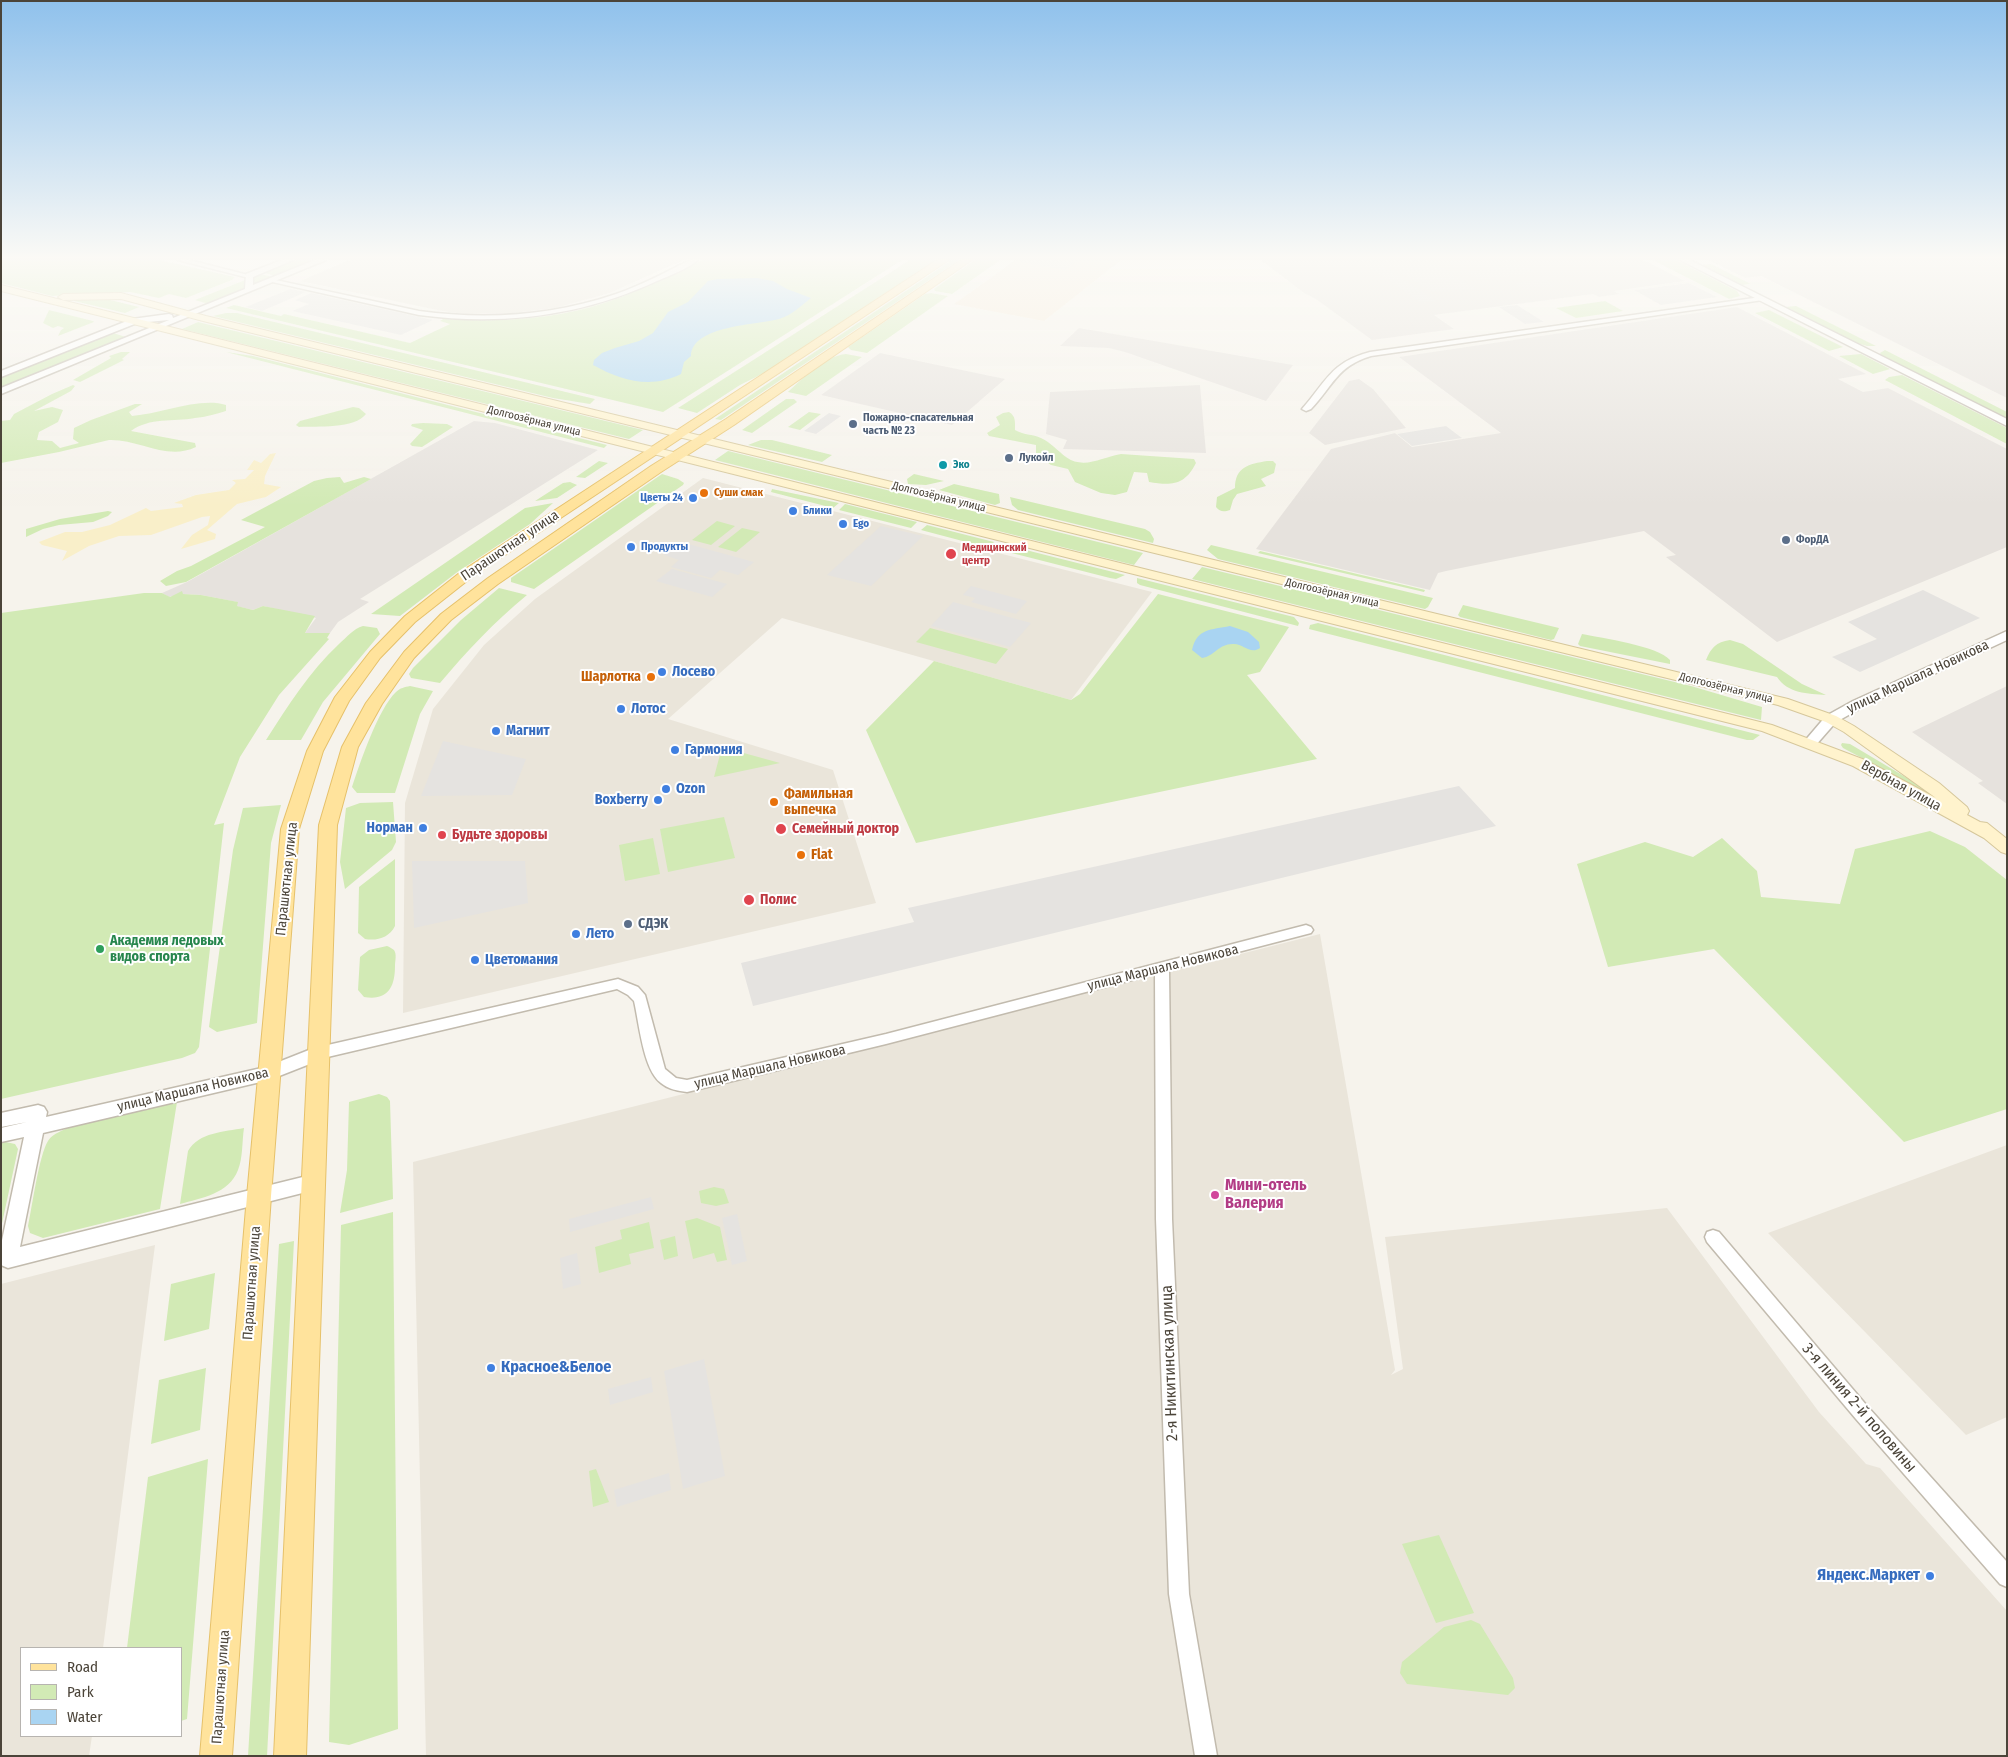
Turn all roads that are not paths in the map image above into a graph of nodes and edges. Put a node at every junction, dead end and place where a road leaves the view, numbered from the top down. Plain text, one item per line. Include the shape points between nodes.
1 (82, 342) edge
2 (121, 342) edge
3 (217, 342) edge
4 (304, 342) edge
5 (820, 342) edge
6 (847, 342) edge
7 (1455, 342) edge
8 (1846, 342) edge
9 (1, 374) edge
10 (1, 391) edge
11 (1306, 409) dead end
12 (2007, 423) edge
13 (680, 434) junction
14 (703, 440) junction
15 (654, 452) junction
16 (675, 457) junction
17 (1186, 558) junction
18 (1170, 579) junction
19 (2007, 635) edge
20 (1832, 719) junction
21 (1810, 743) junction
22 (1989, 834) junction
23 (2007, 848) edge
24 (1306, 930) dead end
25 (1162, 968) junction
26 (319, 1052) junction
27 (269, 1073) junction
28 (1, 1120) edge
29 (36, 1120) junction
30 (1, 1135) edge
31 (315, 1182) junction
32 (259, 1196) junction
33 (1714, 1237) dead end
34 (5, 1259) edge
35 (2007, 1576) edge
36 (216, 1756) edge
37 (290, 1756) edge
38 (1206, 1756) edge

1 - 9 street
2 - 10 street
3 - 15 main road, Долгоозёрная улица
4 - 13 main road, Долгоозёрная улица
5 - 13 main road, Парашютная улица
6 - 14 main road, Парашютная улица
7 - 11 street via 1347,361
8 - 12 street
13 - 14 main road, Долгоозёрная улица
13 - 15 main road, Парашютная улица
14 - 16 main road, Парашютная улица
14 - 17 main road, Долгоозёрная улица
15 - 16 main road, Долгоозёрная улица
15 - 27 main road, Парашютная улица via 443,592 410,619 375,655 341,700 315,751 290,829
16 - 18 main road, Долгоозёрная улица
16 - 26 main road, Парашютная улица via 446,616 409,655 374,703 350,746 328,825
17 - 18 main road
17 - 20 main road, Долгоозёрная улица via 1771,699
18 - 21 main road, Долгоозёрная улица via 1767,728
19 - 20 street, улица Маршала Новикова
20 - 21 street, улица Маршала Новикова
20 - 22 main road, Вербная улица via 1933,787
21 - 22 main road, Вербная улица via 1859,763
22 - 23 main road, Вербная улица
24 - 25 street, улица Маршала Новикова
25 - 26 street, улица Маршала Новикова via 824,1055 687,1086 672,1084 662,1076 640,999 618,984
25 - 38 street, 2-я Никитинская улица via 1164,1219 1179,1594
26 - 27 street, улица Маршала Новикова
26 - 31 main road, Парашютная улица
27 - 29 street, улица Маршала Новикова
27 - 32 main road, Парашютная улица
28 - 29 street, улица Маршала Новикова
29 - 30 street, улица Маршала Новикова
29 - 34 street
31 - 32 street
31 - 37 main road, Парашютная улица
32 - 34 street
32 - 36 main road, Парашютная улица
33 - 35 street, 3-я линия 2-й половины via 1862,1413

